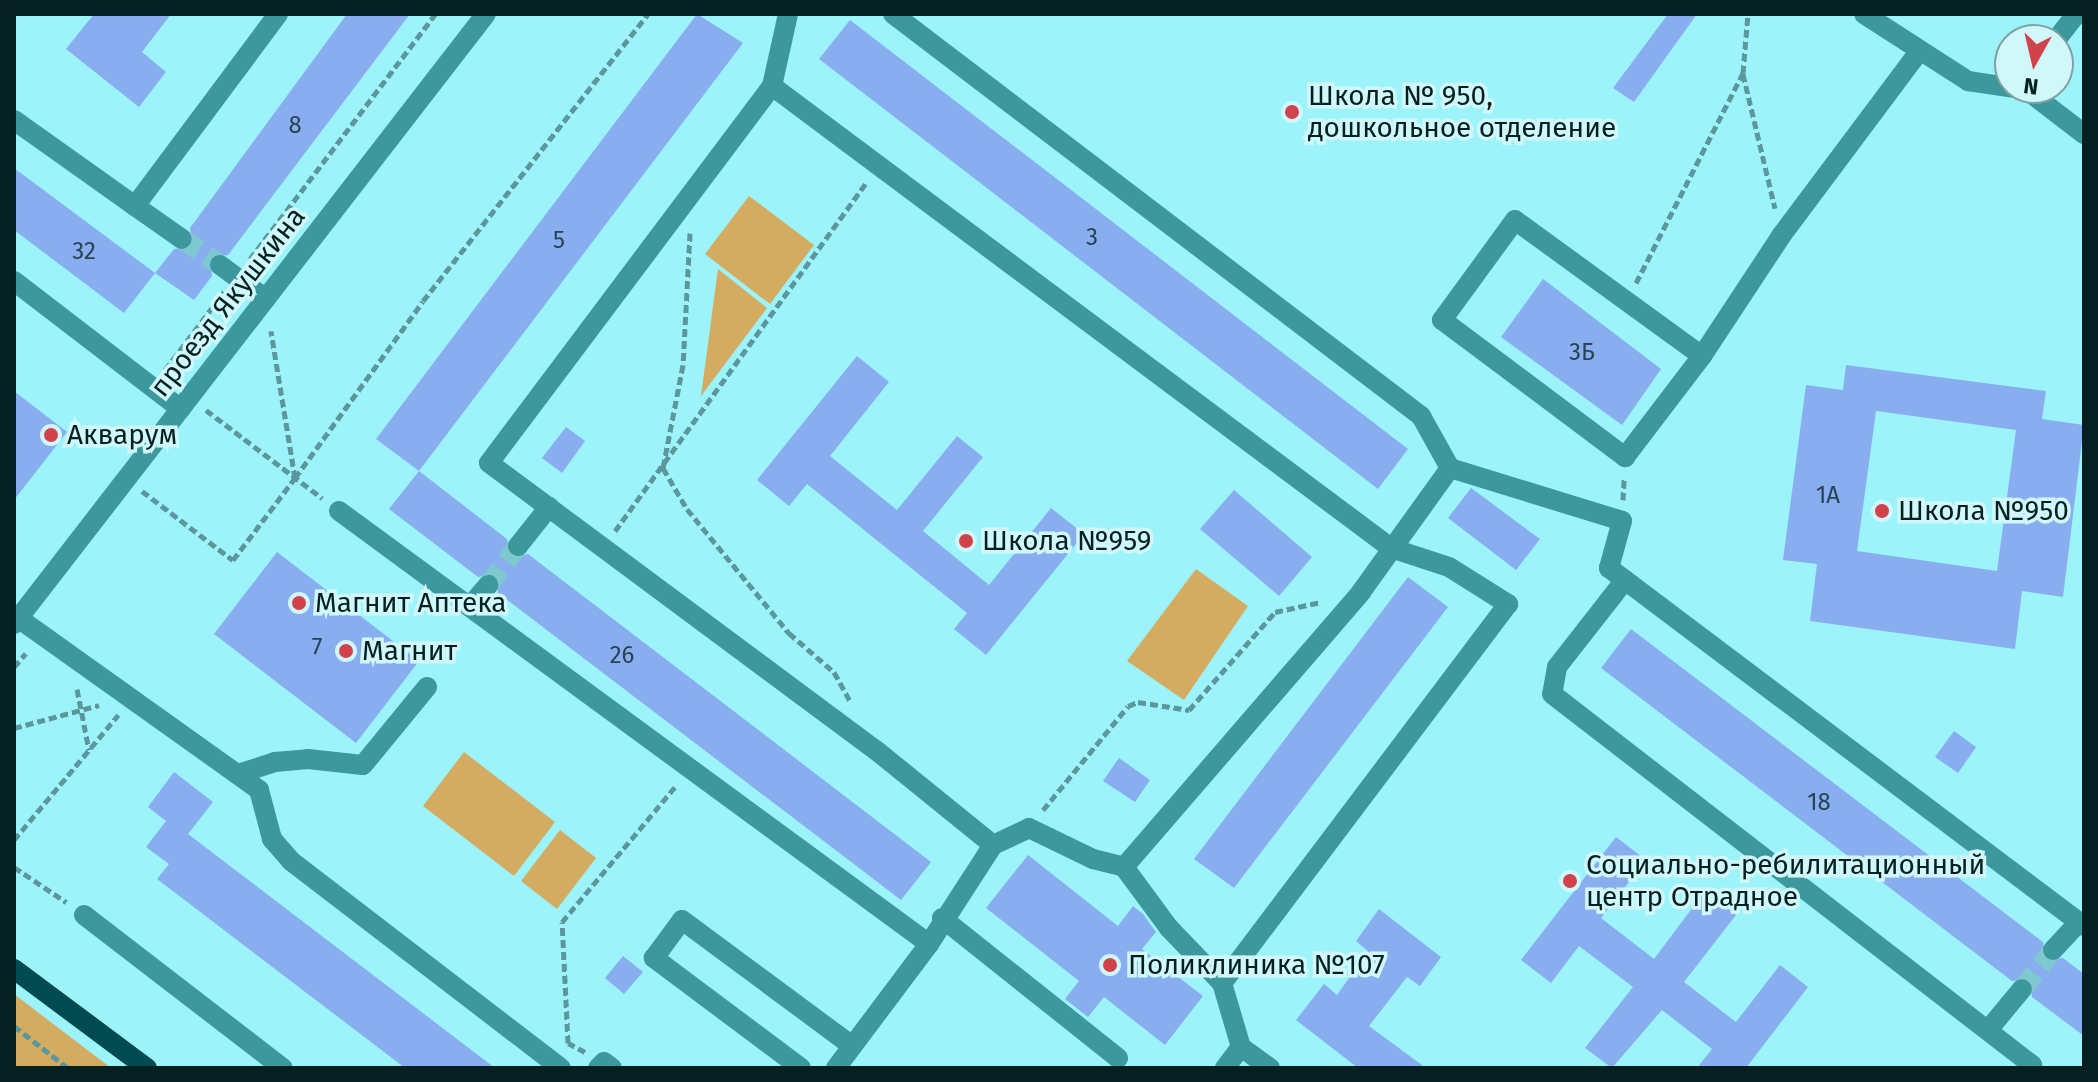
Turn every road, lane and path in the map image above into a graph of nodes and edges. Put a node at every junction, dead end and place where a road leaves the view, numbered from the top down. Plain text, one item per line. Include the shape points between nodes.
1 (278, 14) edge
2 (435, 14) edge
3 (486, 14) edge
4 (648, 14) edge
5 (788, 14) edge
6 (893, 14) edge
7 (1748, 14) edge
8 (1864, 14) edge
9 (1918, 53) junction
10 (1743, 73) junction
11 (772, 86) junction
12 (1994, 87) edge
13 (2045, 104) edge
14 (14, 120) edge
15 (2084, 134) edge
16 (879, 165) junction
17 (692, 196) junction
18 (135, 206) junction
19 (1781, 236) junction
20 (182, 239) tunnel mouth
21 (228, 271) junction
22 (14, 281) edge
23 (266, 299) junction
24 (1626, 302) junction
25 (1702, 356) junction
26 (152, 387) junction
27 (185, 404) junction
28 (1625, 457) junction
29 (663, 468) junction
30 (1450, 468) junction
31 (295, 478) junction
32 (126, 479) junction
33 (549, 507) junction
34 (339, 511) joint
35 (1622, 521) junction
36 (518, 546) tunnel mouth
37 (603, 547) junction
38 (1391, 548) junction
39 (1625, 580) junction
40 (488, 585) tunnel mouth
41 (1361, 592) junction
42 (470, 606) junction
43 (16, 618) edge
44 (76, 680) dead end
45 (427, 687) dead end
46 (107, 703) dead end
47 (126, 705) dead end
48 (81, 708) junction
49 (856, 712) dead end
50 (14, 728) edge
51 (90, 751) junction
52 (690, 770) junction
53 (238, 774) junction
54 (1029, 828) junction
55 (14, 840) edge
56 (993, 845) junction
57 (14, 867) edge
58 (1124, 867) junction
59 (84, 915) joint
60 (942, 918) junction
61 (2081, 924) edge
62 (929, 944) junction
63 (2053, 950) tunnel mouth
64 (14, 969) edge
65 (1222, 983) junction
66 (2022, 989) tunnel mouth
67 (14, 1026) edge
68 (1988, 1030) junction
69 (852, 1046) junction
70 (1241, 1047) junction
71 (1118, 1058) dead end
72 (605, 1066) edge
73 (68, 1068) edge
74 (147, 1068) edge
75 (283, 1068) edge
76 (561, 1068) edge
77 (801, 1068) edge
78 (836, 1068) edge
79 (1225, 1068) edge
80 (1270, 1068) edge
81 (2029, 1068) edge

1 - 18 street
2 - 21 path
3 - 23 street, проезд Якушкина
4 - 31 path via 423,301
5 - 11 street
6 - 30 street via 1421,416
7 - 10 path
8 - 9 street
9 - 12 street via 1981,87
9 - 19 street
10 - 19 path
10 - 24 path
11 - 16 street
11 - 17 street
13 - 15 street
14 - 18 street
16 - 29 path
16 - 38 street
17 - 29 path via 683,365
17 - 33 street via 489,463
18 - 20 street
19 - 25 street
21 - 23 street
21 - 26 path
22 - 26 street
23 - 27 street, проезд Якушкина
23 - 31 path
24 - 25 street
24 - 28 street via 1515,220 1442,320
25 - 28 street
26 - 27 street
27 - 31 path
27 - 32 street, проезд Якушкина
28 - 35 path
29 - 37 path
29 - 49 path via 687,509 779,621 834,672
30 - 35 street
30 - 38 street
31 - 32 path via 233,560
31 - 34 path
32 - 43 street, проезд Якушкина
33 - 36 street
33 - 37 street
34 - 42 street
35 - 39 street via 1609,568
37 - 56 street
38 - 41 street
38 - 65 street via 1449,567 1508,604
39 - 61 street
39 - 68 street via 1557,667 1552,694
40 - 42 street
41 - 54 path via 1275,612 1189,710 1138,702 1128,706
41 - 58 street
42 - 52 street
43 - 53 street
44 - 48 path
45 - 53 street via 363,765 308,759
46 - 48 path
47 - 51 path
48 - 50 path
48 - 51 path
51 - 55 path
52 - 62 street
52 - 72 path via 562,922 568,1043
53 - 76 street via 265,799 272,839 291,861
54 - 56 street
54 - 58 street via 1093,859
56 - 60 street
57 - 59 path
58 - 65 street via 1169,928
59 - 75 street
60 - 62 street
60 - 71 street via 950,930
61 - 63 street
62 - 69 street
64 - 74 main road
65 - 70 street
66 - 68 street
67 - 73 path
68 - 81 street via 2032,1065
69 - 77 street via 682,920 654,958
69 - 78 street
70 - 79 street
70 - 80 street

